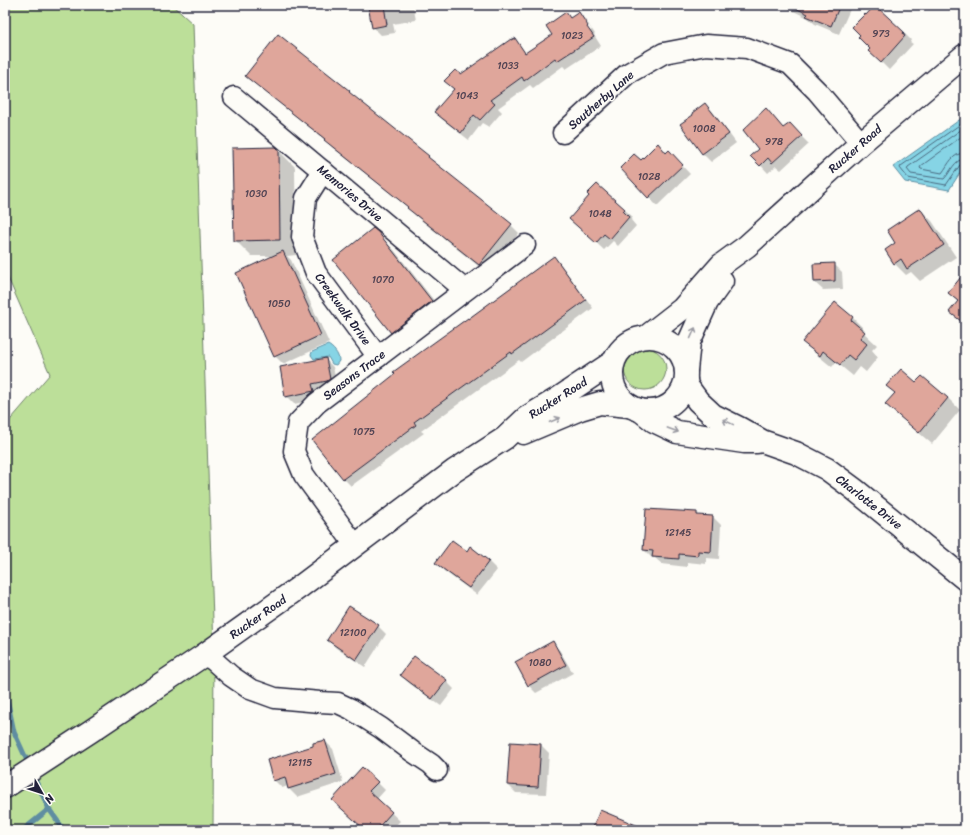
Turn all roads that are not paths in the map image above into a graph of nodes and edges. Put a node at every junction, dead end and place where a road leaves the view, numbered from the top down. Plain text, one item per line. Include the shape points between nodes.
1 (965, 55) edge
2 (234, 97) dead end
3 (563, 133) dead end
4 (861, 143) junction
5 (323, 171) junction
6 (525, 245) dead end
7 (747, 246) junction
8 (465, 290) junction
9 (646, 336) junction
10 (378, 357) junction
11 (613, 362) junction
12 (686, 376) junction
13 (634, 408) junction
14 (505, 438) junction
15 (762, 441) junction
16 (355, 545) junction
17 (965, 579) edge
18 (204, 655) junction
19 (437, 770) dead end
20 (8, 785) edge

1 - 4 main road, Rucker Road
2 - 5 street, Memories Drive
3 - 4 street, Southerby Lane via 627,74 664,54 706,45 747,48 790,64 818,91
4 - 7 main road, Rucker Road
5 - 8 street, Memories Drive
5 - 10 street, Creekwalk Drive via 306,198 302,237 316,273
6 - 8 street, Seasons Trace
7 - 9 main road, Rucker Road via 721,265 682,308
12 -> 7 main road, Rucker Road via 689,342 707,302
8 - 10 street, Seasons Trace
9 - 11 main road via 632,340 621,348
9 - 12 main road via 667,341 677,349 683,359
10 - 16 street, Seasons Trace via 317,403 298,423 294,451 304,475
11 - 13 main road via 612,383 617,394
11 - 14 main road, Rucker Road via 526,418
12 - 13 main road via 681,394 661,410 649,412
15 -> 12 main road, Charlotte Drive via 713,415 687,386
14 -> 13 main road, Rucker Road via 600,403
13 -> 15 main road, Charlotte Drive via 677,432 744,442
14 - 16 main road, Rucker Road via 454,471
15 - 17 main road, Charlotte Drive via 796,453 827,469
16 - 18 main road, Rucker Road
18 - 19 street via 250,688 275,698 338,703 381,728
18 - 20 main road, Rucker Road

